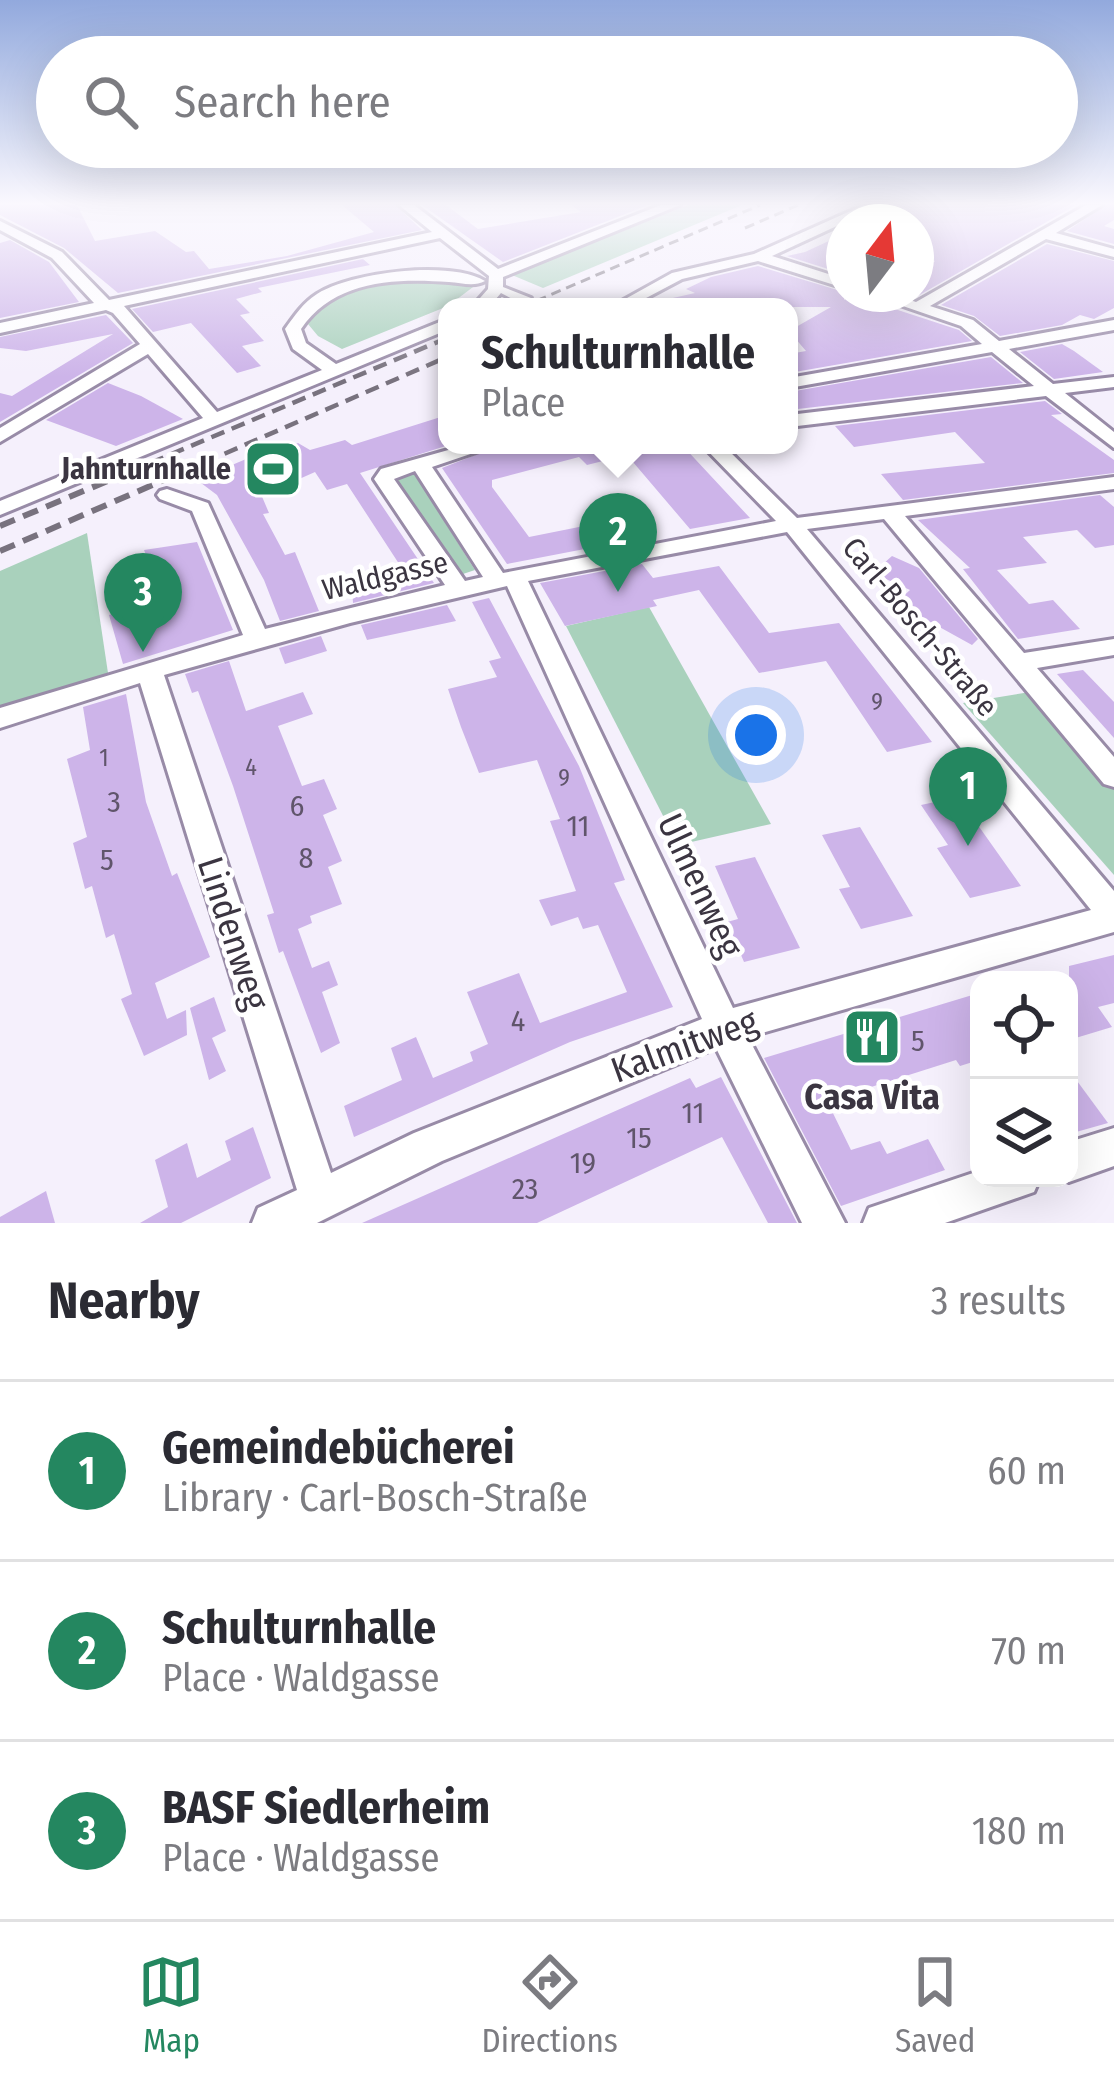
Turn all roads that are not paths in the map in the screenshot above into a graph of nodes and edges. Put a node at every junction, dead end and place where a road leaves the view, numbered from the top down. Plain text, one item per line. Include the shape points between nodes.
1 (64, 262) edge
2 (315, 262) edge
3 (479, 262) edge
4 (529, 262) edge
5 (737, 262) edge
6 (775, 262) edge
7 (995, 262) edge
8 (496, 275) junction
9 (826, 278) edge
10 (478, 281) dead end
11 (507, 291) dead end
12 (488, 298) edge
13 (520, 298) edge
14 (635, 298) edge
15 (934, 298) edge
16 (111, 307) junction
17 (933, 312) edge
18 (1114, 325) edge
19 (0, 328) edge
20 (438, 328) edge
21 (149, 346) junction
22 (998, 347) junction
23 (335, 371) junction
24 (798, 381) edge
25 (1114, 382) edge
26 (1050, 390) junction
27 (798, 420) edge
28 (215, 421) junction
29 (0, 436) edge
30 (1114, 442) edge
31 (454, 454) edge
32 (721, 454) edge
33 (420, 463) junction
34 (1114, 483) edge
35 (167, 495) dead end
36 (0, 509) edge
37 (891, 513) junction
38 (793, 526) junction
39 (505, 578) junction
40 (458, 589) junction
41 (257, 639) junction
42 (1114, 647) edge
43 (1017, 663) junction
44 (149, 670) junction
45 (0, 718) edge
46 (1114, 776) edge
47 (1114, 916) edge
48 (724, 1028) junction
49 (1114, 1147) edge
50 (1078, 1159) edge
51 (993, 1187) edge
52 (319, 1197) junction
53 (277, 1222) edge
54 (824, 1223) edge
55 (884, 1223) edge

1 - 16 street
2 - 16 street
3 - 8 street
4 - 8 street
5 - 14 street via 677,276
6 - 9 street
7 - 15 street
8 - 12 street
10 - 23 street via 387,279 317,302 293,329 299,345
11 - 13 street
16 - 19 street
16 - 21 street
17 - 22 street via 967,323
18 - 22 street
20 - 23 street
21 - 28 street
21 - 29 street
22 - 24 street
22 - 26 street
23 - 28 street
25 - 26 street
26 - 27 street
26 - 30 street
28 - 36 street
31 - 33 street
32 - 38 street, Carl-Bosch-Straße
33 - 39 street, Ulmenweg
33 - 40 street via 385,476
34 - 37 street, Waldgasse
35 - 41 street via 201,507
37 - 38 street, Waldgasse
37 - 43 street
38 - 39 street, Waldgasse
38 - 47 street, Carl-Bosch-Straße
39 - 40 street, Waldgasse
39 - 48 street, Ulmenweg
40 - 41 street, Waldgasse
41 - 44 street, Waldgasse
42 - 43 street
43 - 46 street
44 - 45 street, Waldgasse
44 - 52 street, Lindenweg
47 - 48 street, Kalmitweg
48 - 52 street, Kalmitweg
48 - 54 street, Ulmenweg
49 - 50 street
51 - 55 street
52 - 53 street, Kalmitweg

